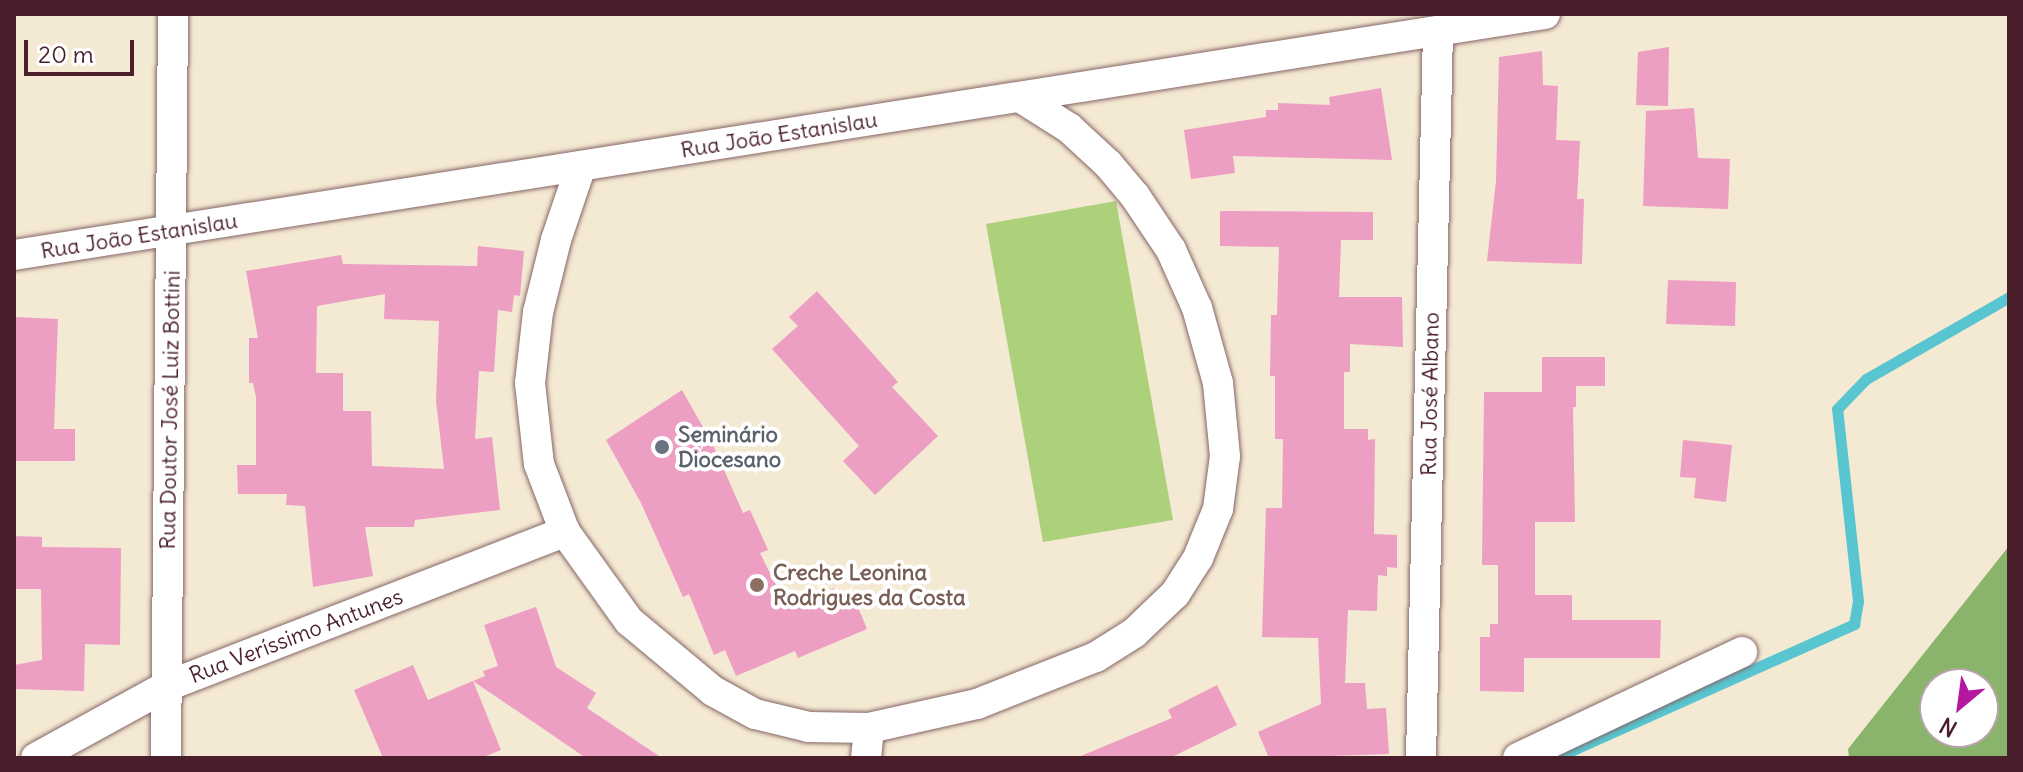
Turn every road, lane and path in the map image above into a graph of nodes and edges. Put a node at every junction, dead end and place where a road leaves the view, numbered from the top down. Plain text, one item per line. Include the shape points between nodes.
1 (173, 14) edge
2 (1545, 14) edge
3 (1438, 31) junction
4 (1020, 97) junction
5 (581, 166) junction
6 (171, 231) junction
7 (14, 255) edge
8 (565, 532) junction
9 (1742, 652) dead end
10 (167, 686) junction
11 (867, 743) edge
12 (36, 758) edge
13 (166, 758) edge
14 (1421, 758) edge
15 (1518, 758) edge

1 - 6 street, Rua Doutor José Luiz Bottini
2 - 3 street, Rua João Estanislau
3 - 4 street, Rua João Estanislau
3 - 14 street, Rua José Albano
4 - 5 street, Rua João Estanislau
4 - 11 street via 1069,128 1108,164 1171,250 1197,308 1218,383 1225,456 1218,509 1198,558 1175,594 1134,633 1096,657
5 - 6 street, Rua João Estanislau
5 - 8 street via 538,312 530,383 539,464
6 - 7 street, Rua João Estanislau
6 - 10 street, Rua Doutor José Luiz Bottini
8 - 10 street, Rua Veríssimo Antunes
8 - 11 street via 629,621 713,691 755,714
9 - 15 street
10 - 12 street, Rua Veríssimo Antunes
10 - 13 street, Rua Doutor José Luiz Bottini

